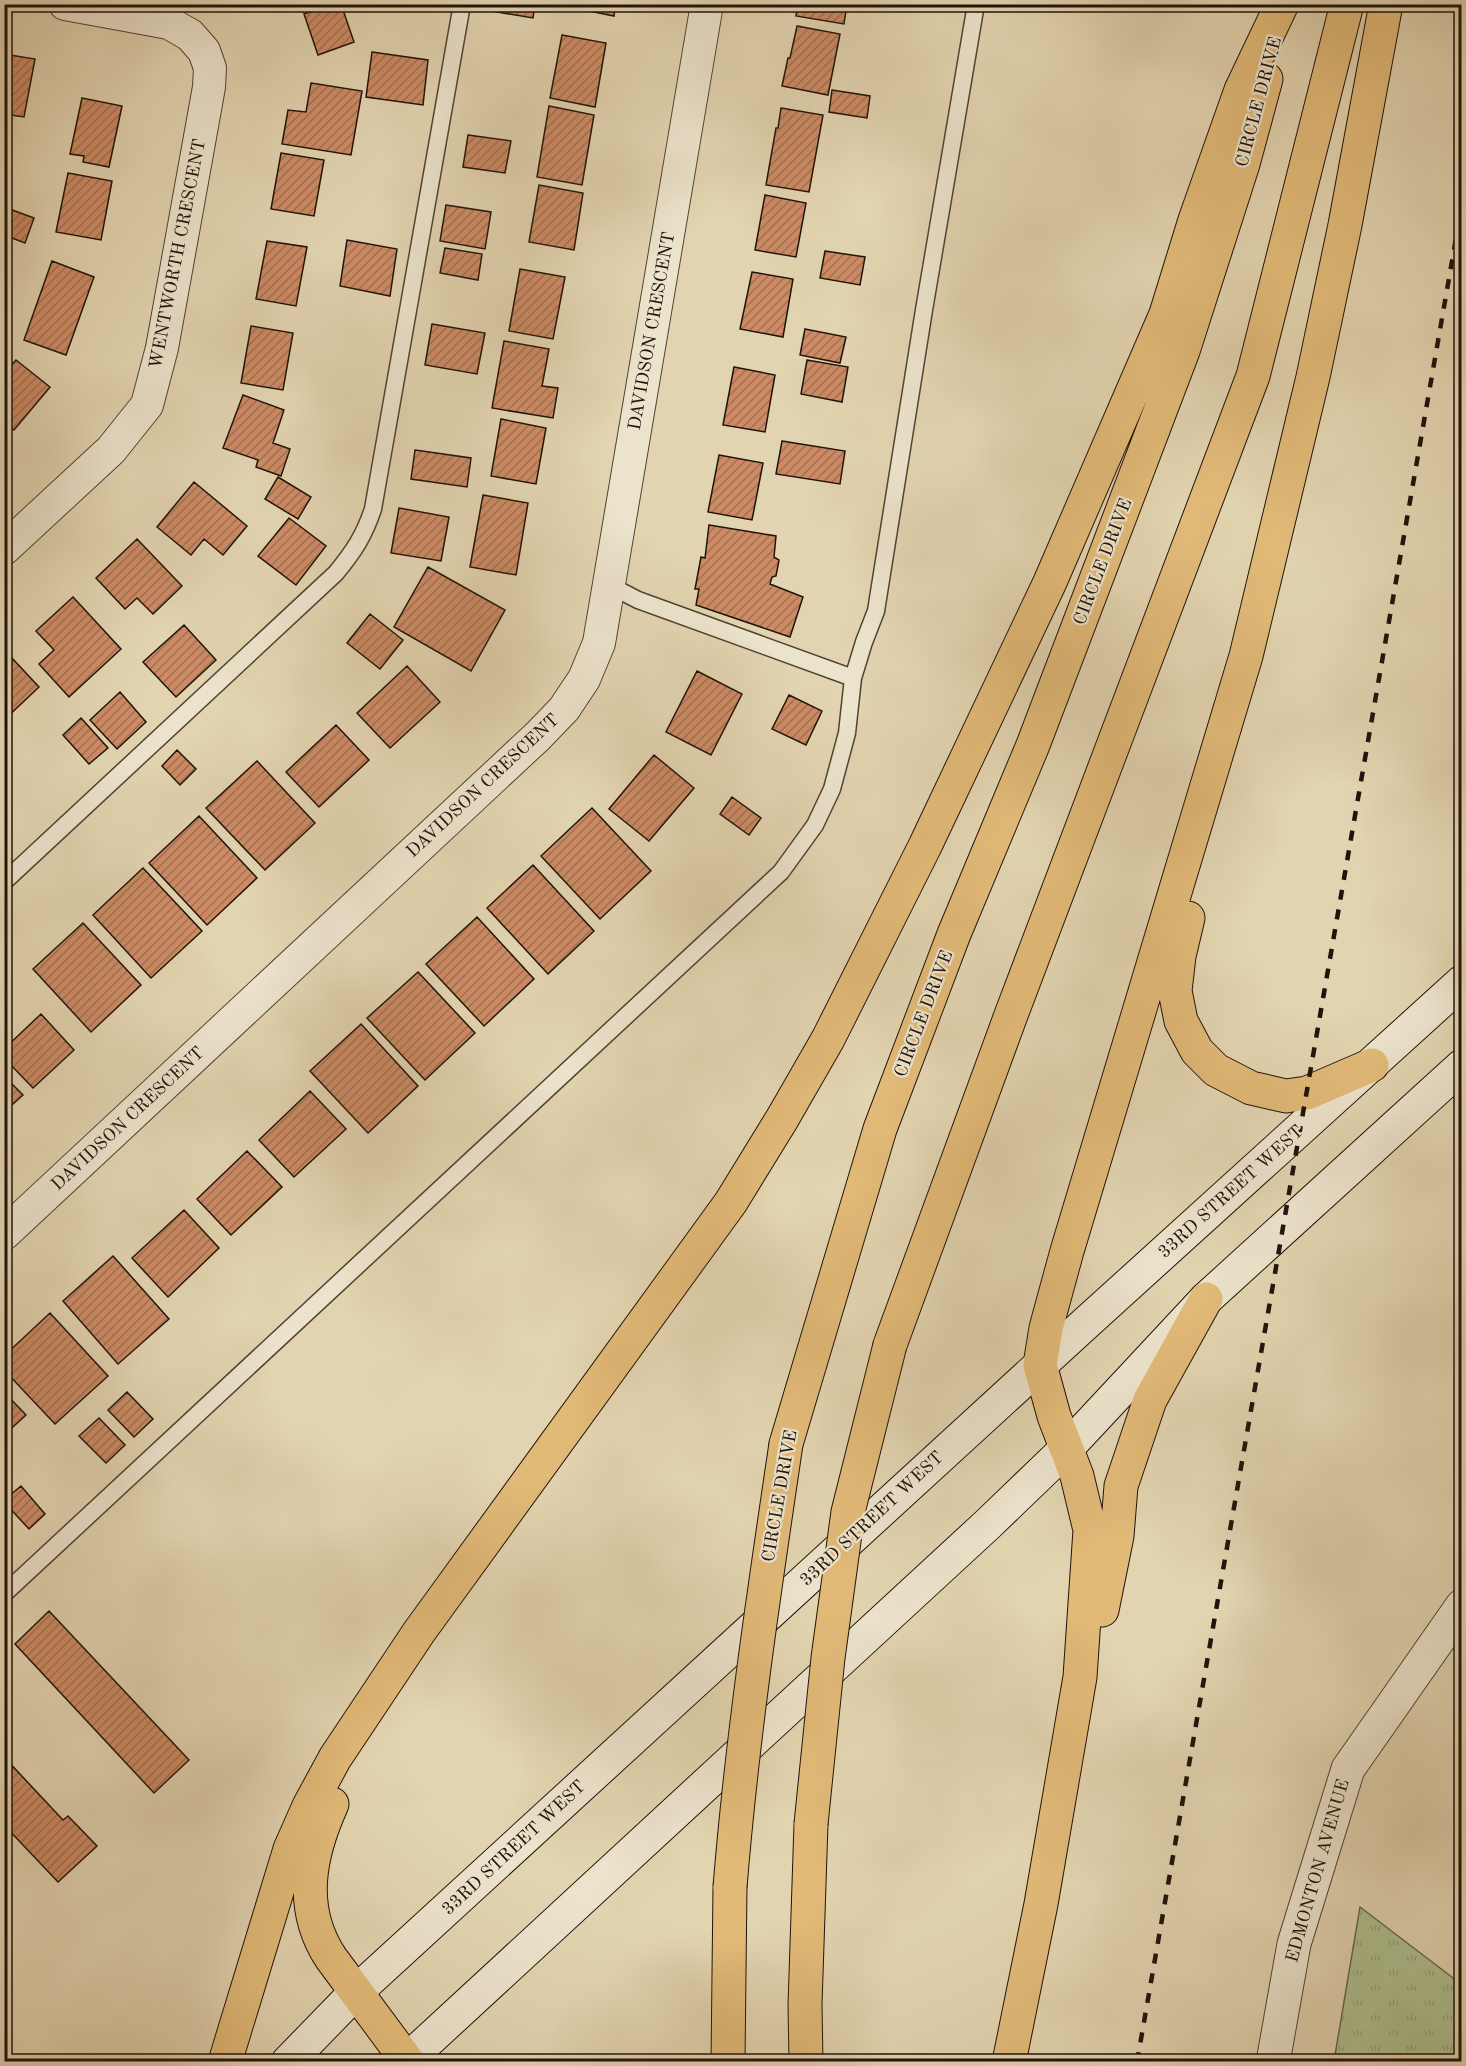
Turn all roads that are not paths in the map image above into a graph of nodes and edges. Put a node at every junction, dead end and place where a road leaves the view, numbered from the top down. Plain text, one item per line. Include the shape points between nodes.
1 (65, 4) edge
2 (462, 4) edge
3 (707, 4) edge
4 (976, 4) edge
5 (1283, 4) edge
6 (1347, 4) edge
7 (1386, 4) edge
8 (4, 549) edge
9 (609, 585) junction
10 (1246, 656) junction
11 (853, 678) junction
12 (4, 882) edge
13 (1461, 982) edge
14 (1372, 1065) junction
15 (1461, 1066) edge
16 (4, 1234) edge
17 (1206, 1299) junction
18 (1040, 1365) junction
19 (1067, 1448) junction
20 (483, 1544) junction
21 (4, 1594) edge
22 (1461, 1606) edge
23 (1080, 1677) junction
24 (356, 1992) junction
25 (225, 2061) edge
26 (288, 2061) edge
27 (407, 2061) edge
28 (728, 2061) edge
29 (806, 2061) edge
30 (1009, 2061) edge
31 (1273, 2061) edge

1 - 8 street, WENTWORTH CRESCENT via 170,23 190,35 204,51 210,68 210,87 162,348 147,405 111,450
2 - 12 lane via 366,531 336,573
3 - 9 street, DAVIDSON CRESCENT
4 - 11 lane via 876,611
5 - 20 highway via 1241,90 1166,314 1050,582 930,836 828,1039 731,1202
5 - 28 highway, CIRCLE DRIVE, bridge via 1243,164 1183,351 1033,745 954,934 880,1129 786,1444 738,1788 730,1887
6 - 29 highway, bridge via 1253,376 1019,992 890,1346 848,1512 828,1658 811,1824
7 - 10 highway via 1316,365
9 - 11 lane via 638,600
9 - 16 street, DAVIDSON CRESCENT via 599,643 584,678 564,709
10 - 14 highway via 1229,756 1179,956 1175,991 1182,1021 1197,1051 1216,1070 1266,1093 1307,1093
10 - 18 highway via 1058,1281
11 - 21 lane via 847,733 832,789 815,825 781,872
13 - 14 main road, 33RD STREET WEST
14 - 18 main road, 33RD STREET WEST
15 - 17 main road
17 - 19 main road
17 - 23 highway via 1149,1400 1121,1486 1117,1536 1099,1623
18 - 19 highway
18 - 24 main road, 33RD STREET WEST
19 - 23 highway via 1090,1530
19 - 27 main road
20 - 24 highway via 440,1622 349,1767 325,1818 313,1856 311,1915 323,1947
20 - 25 highway via 335,1758 309,1806 290,1848
22 - 31 main road, EDMONTON AVENUE via 1348,1769 1294,1944
23 - 30 highway
24 - 26 main road, 33RD STREET WEST
24 - 27 highway

